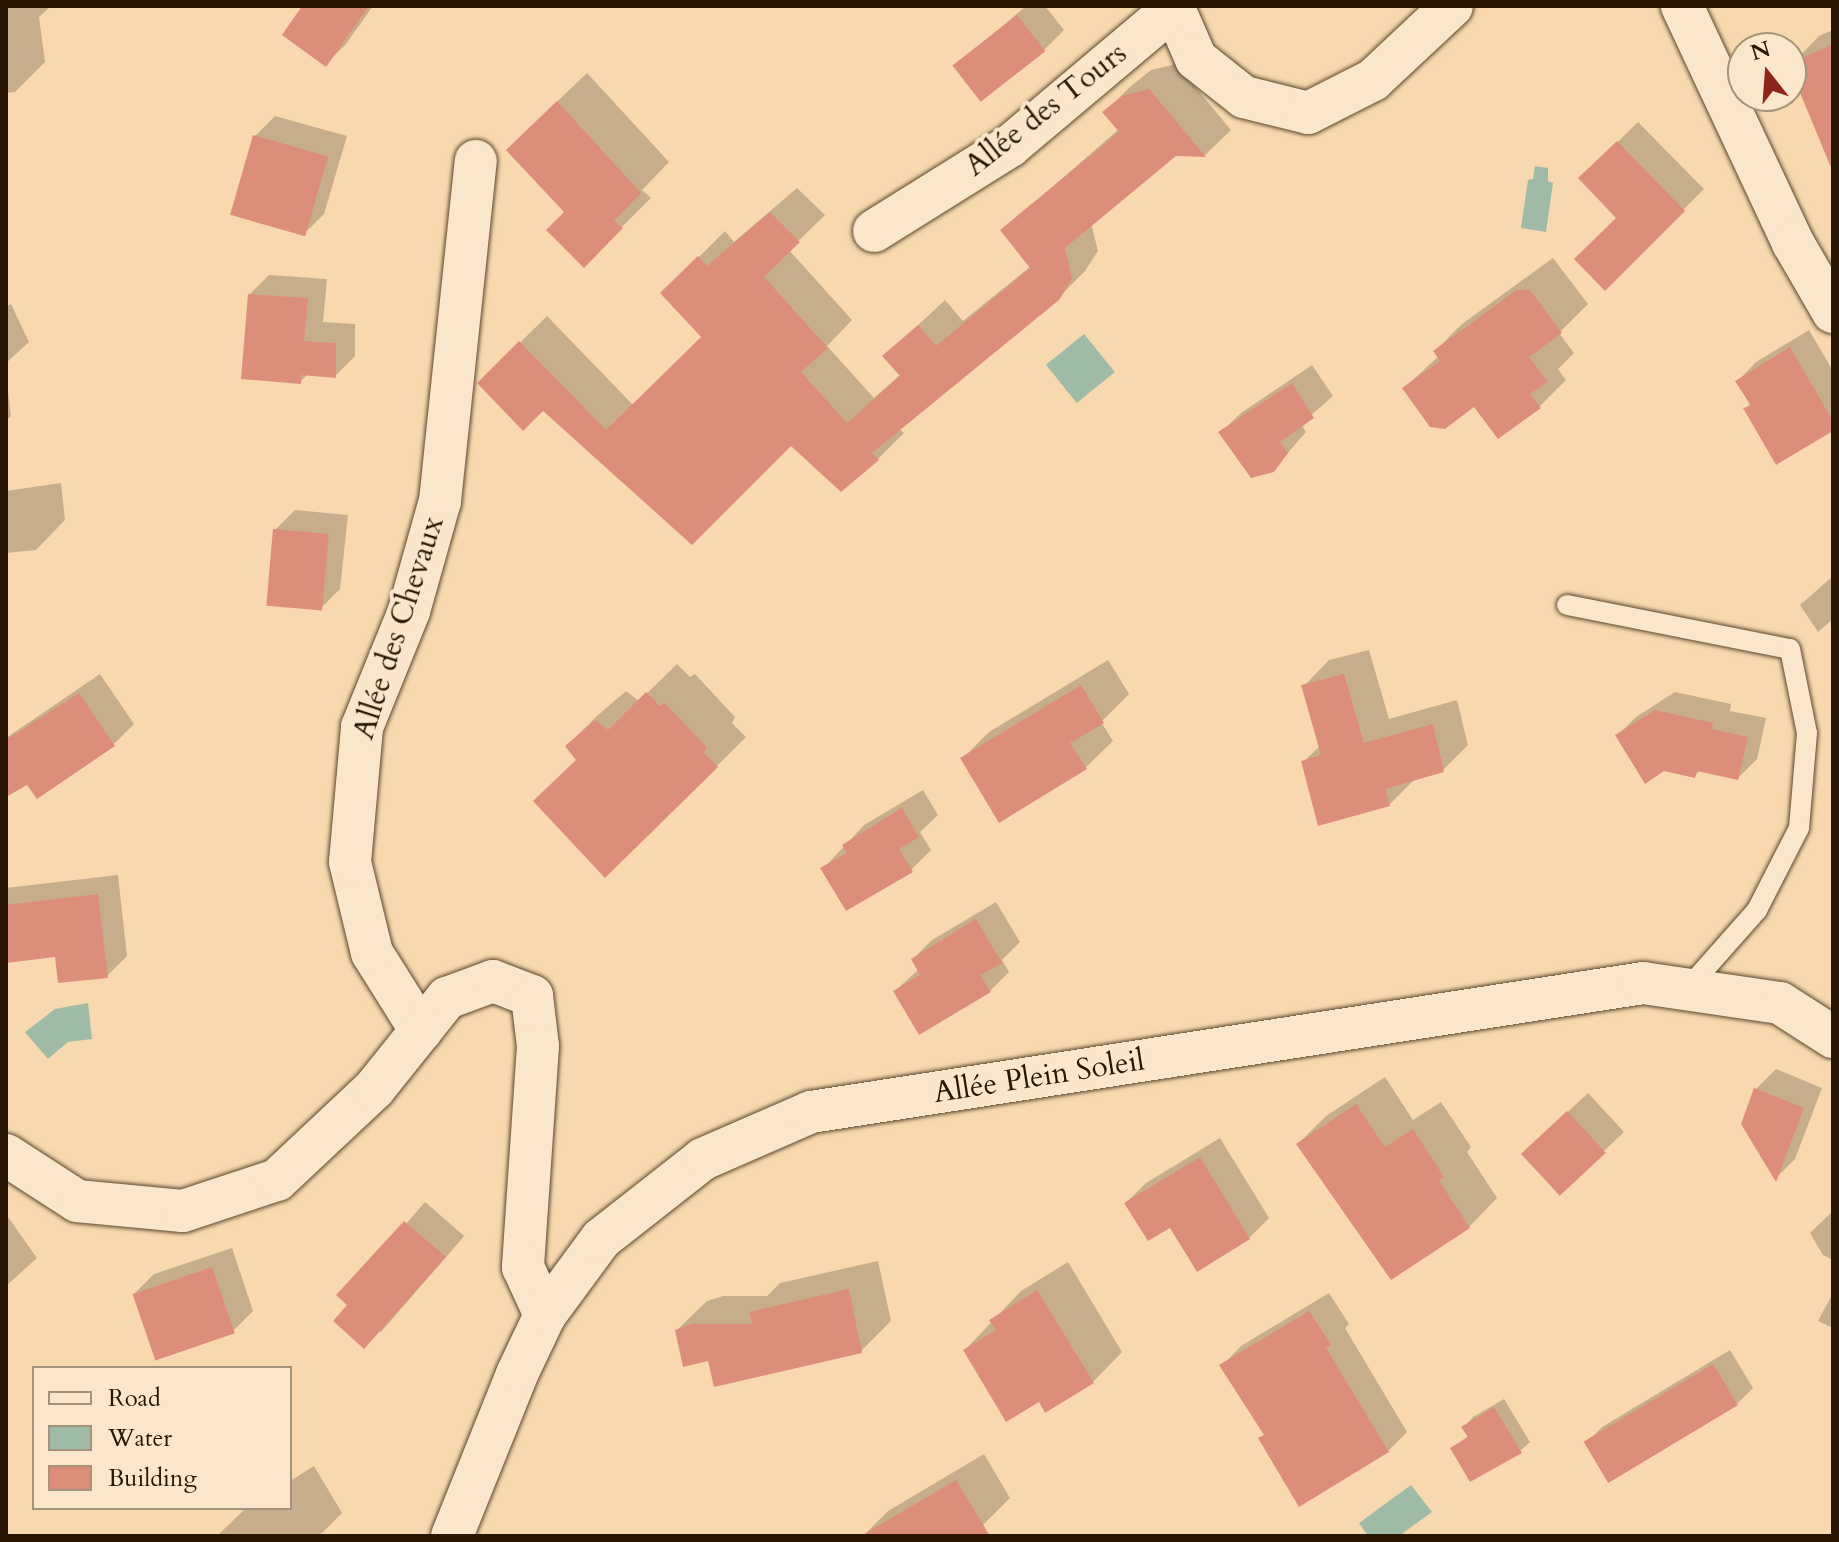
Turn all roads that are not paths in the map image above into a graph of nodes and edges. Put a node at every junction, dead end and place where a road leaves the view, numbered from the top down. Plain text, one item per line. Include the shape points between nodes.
1 (1452, 6) edge
2 (1682, 6) edge
3 (1173, 7) edge
4 (476, 161) dead end
5 (874, 231) dead end
6 (1833, 312) edge
7 (1567, 605) dead end
8 (1687, 989) junction
9 (421, 1031) junction
10 (1833, 1037) edge
11 (6, 1155) edge
12 (545, 1315) junction
13 (452, 1536) edge

1 - 3 street via 1373,80 1308,113 1244,97 1196,59
2 - 6 street via 1793,243
3 - 5 street, Allée des Tours via 1010,146
4 - 9 street, Allée des Chevaux via 440,501 409,611 362,727 350,862 372,953
7 - 8 lane via 1790,649 1807,733 1799,828 1757,910
8 - 10 street, Allée Plein Soleil via 1780,1003
8 - 12 street, Allée Plein Soleil via 1643,983 811,1112 703,1159 601,1239
9 - 11 street via 374,1089 277,1180 183,1211 77,1201
9 - 12 street via 447,998 493,981 532,996 538,1046 523,1267
12 - 13 street, Allée Plein Soleil

